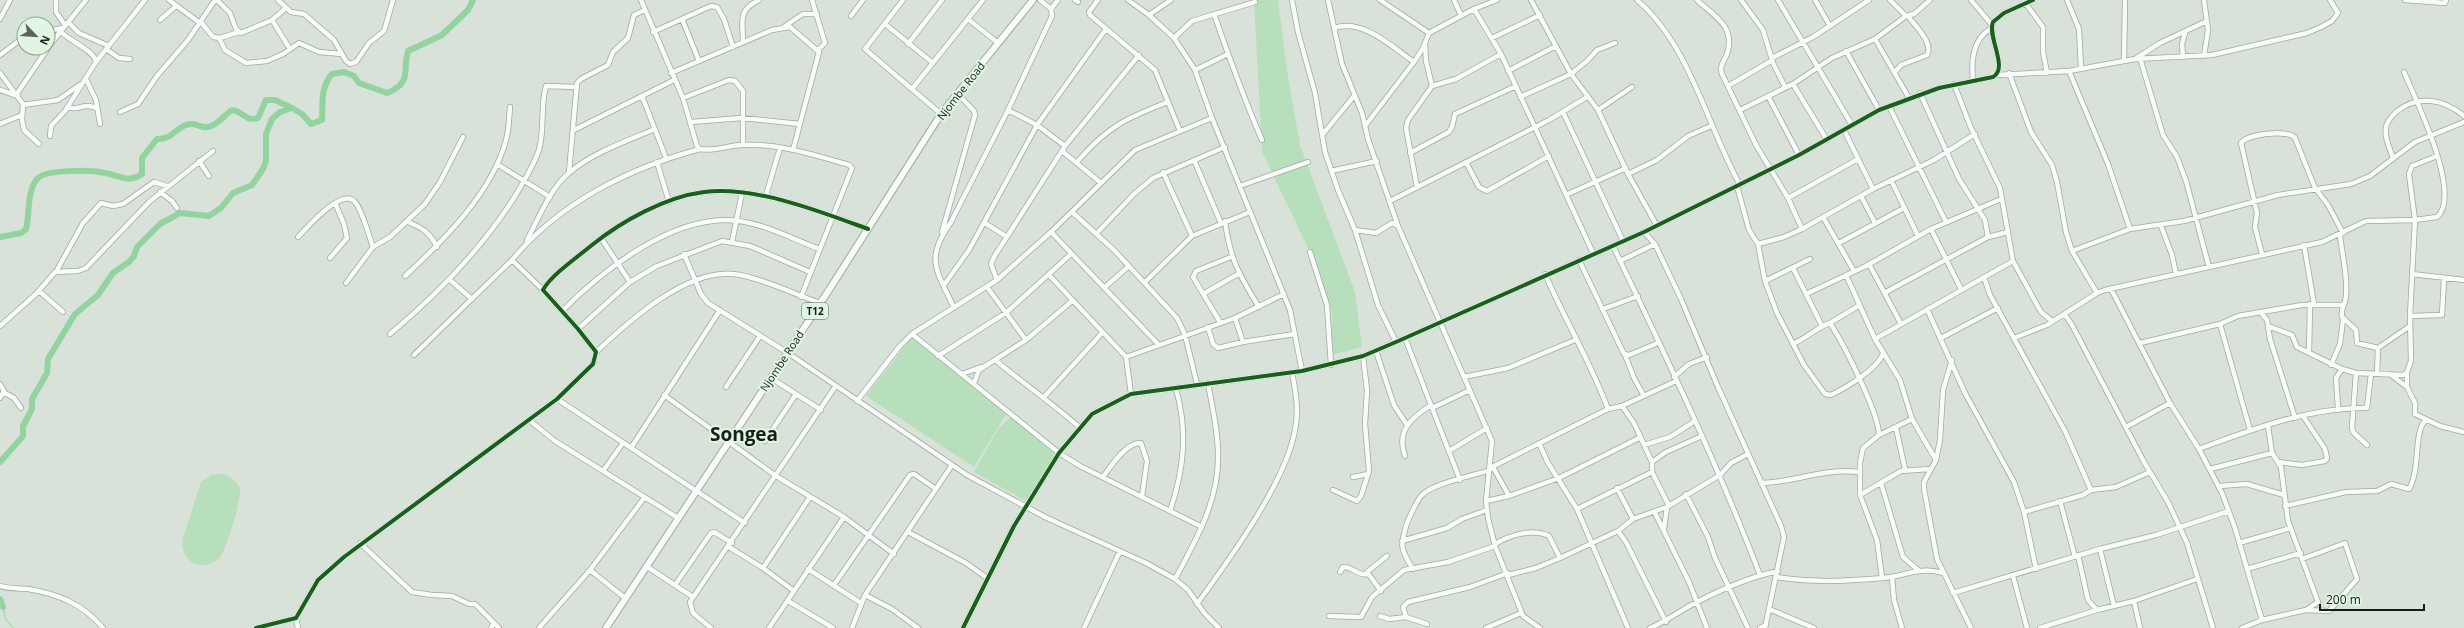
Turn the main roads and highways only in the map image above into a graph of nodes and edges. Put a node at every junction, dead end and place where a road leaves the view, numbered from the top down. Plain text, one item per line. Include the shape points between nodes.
1 (1033, 0) edge
2 (606, 628) edge

1 - 2 highway, Njombe Road / T12 via 941,114 788,353

